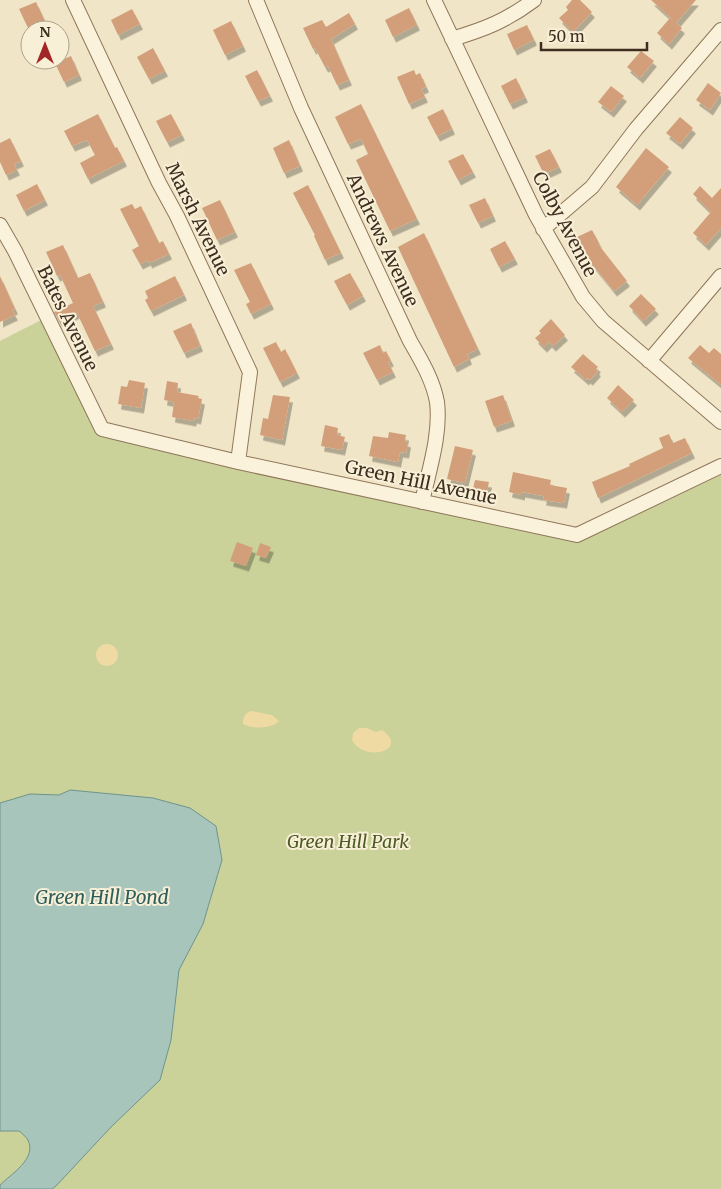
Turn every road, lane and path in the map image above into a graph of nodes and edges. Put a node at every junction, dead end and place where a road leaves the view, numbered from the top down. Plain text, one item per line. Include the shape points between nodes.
1 (73, 0) edge
2 (256, 0) edge
3 (434, 0) edge
4 (534, 0) edge
5 (721, 30) edge
6 (452, 39) junction
7 (0, 225) edge
8 (544, 229) junction
9 (721, 276) edge
10 (649, 360) junction
11 (721, 422) edge
12 (102, 429) joint
13 (238, 462) junction
14 (721, 466) edge
15 (422, 502) junction

1 - 13 street, Marsh Avenue via 250,372
2 - 15 street, Andrews Avenue via 301,108 410,341 430,376 437,424
3 - 6 street, Colby Avenue
4 - 6 street via 492,26
5 - 8 street via 636,128 592,187
6 - 8 street, Colby Avenue
7 - 12 street, Bates Avenue
8 - 10 street, Colby Avenue via 583,297 603,321
9 - 10 street
10 - 11 street, Colby Avenue
12 - 13 street, Green Hill Avenue
13 - 15 street, Green Hill Avenue
14 - 15 street, Green Hill Avenue via 577,535

